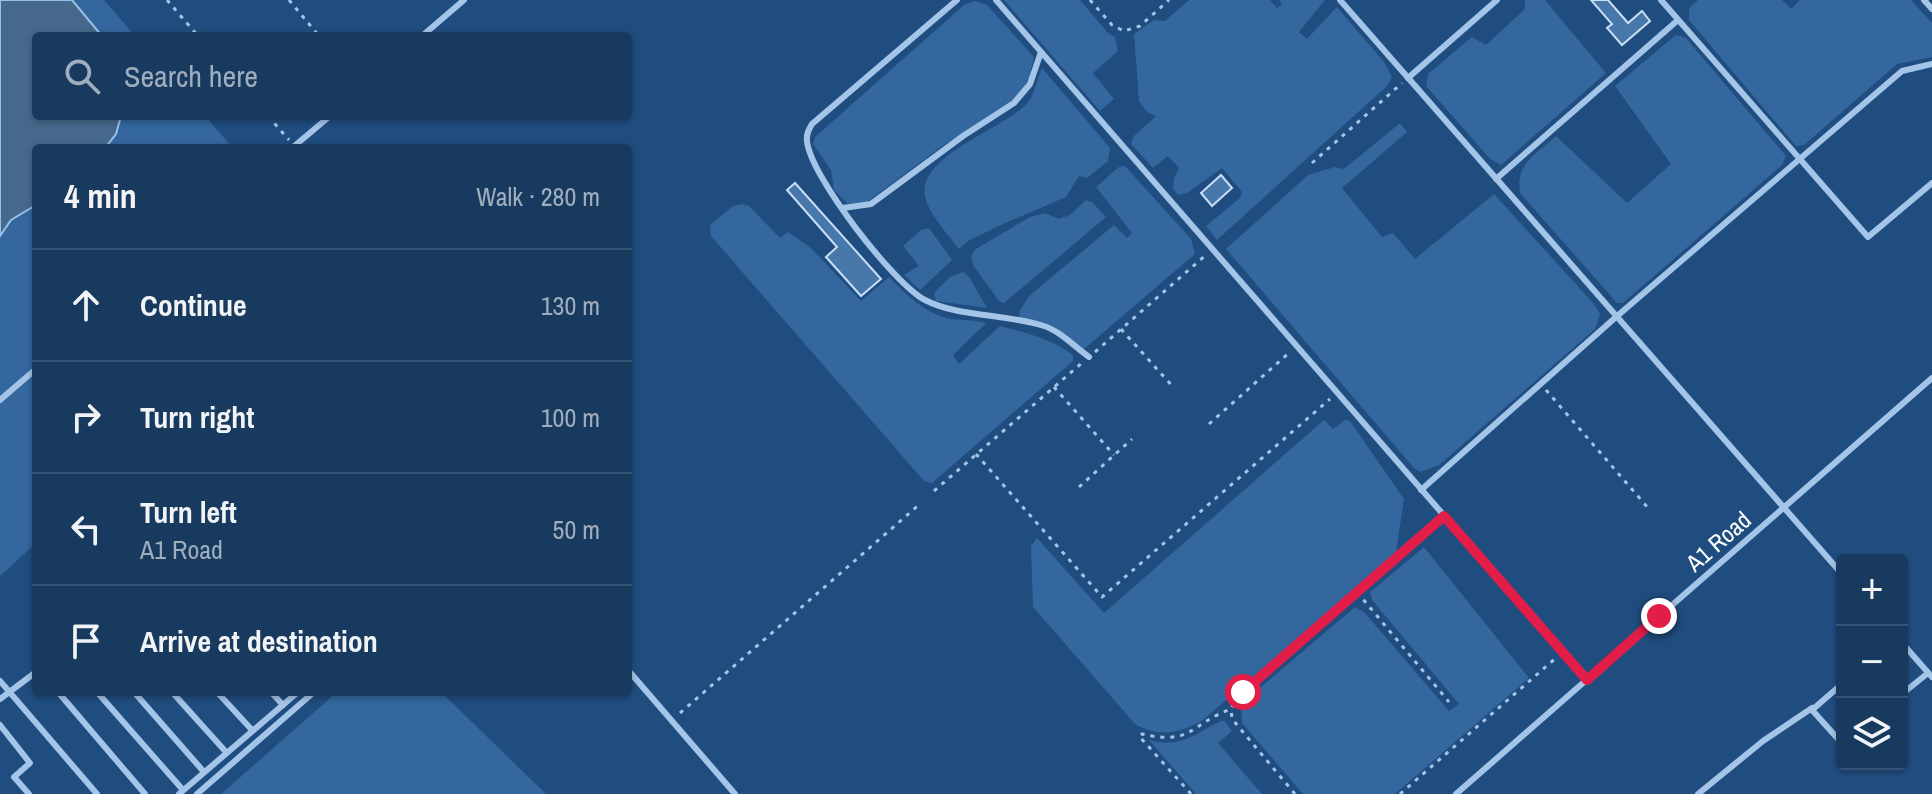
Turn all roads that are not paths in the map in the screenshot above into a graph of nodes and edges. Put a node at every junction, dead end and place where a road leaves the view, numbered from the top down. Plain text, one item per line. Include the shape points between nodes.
1 (464, 0) edge
2 (957, 0) edge
3 (996, 0) edge
4 (1340, 0) edge
5 (1497, 0) edge
6 (1661, 0) edge
7 (1924, 0) edge
8 (1932, 9) edge
9 (1678, 20) junction
10 (427, 32) edge
11 (1041, 52) junction
12 (1932, 64) edge
13 (1408, 78) junction
14 (325, 120) edge
15 (297, 144) edge
16 (1799, 158) junction
17 (1496, 179) junction
18 (1932, 183) edge
19 (843, 208) junction
20 (1616, 317) junction
21 (1089, 357) road end
22 (32, 372) edge
23 (1932, 378) edge
24 (0, 400) edge
25 (1421, 490) junction
26 (1784, 507) junction
27 (1836, 567) edge
28 (1908, 650) edge
29 (32, 675) edge
30 (632, 675) edge
31 (1930, 675) edge
32 (1587, 680) junction
33 (0, 681) edge
34 (1836, 689) edge
35 (1908, 690) edge
36 (9, 692) junction
37 (61, 696) edge
38 (100, 696) edge
39 (138, 696) edge
40 (176, 696) edge
41 (221, 696) edge
42 (275, 696) edge
43 (293, 696) edge
44 (309, 696) edge
45 (0, 699) edge
46 (283, 705) junction
47 (1812, 708) junction
48 (0, 725) edge
49 (252, 730) junction
50 (1836, 736) edge
51 (226, 752) junction
52 (204, 772) junction
53 (181, 792) edge
54 (29, 794) edge
55 (97, 794) edge
56 (145, 794) edge
57 (197, 794) edge
58 (735, 794) edge
59 (1456, 794) edge
60 (1698, 794) edge

1 - 10 lane
2 - 19 lane via 807,132 816,166
3 - 11 lane
4 - 13 lane
5 - 13 lane
6 - 9 lane
7 - 8 lane
9 - 16 lane
9 - 17 lane
11 - 19 lane via 1030,84 1014,103 871,204
11 - 25 lane
12 - 16 lane via 1902,71
13 - 17 lane
14 - 15 lane
16 - 18 lane via 1868,237
16 - 20 lane
17 - 20 lane
19 - 21 lane via 913,293 942,307 1046,327
20 - 25 lane
20 - 26 lane
22 - 24 lane
23 - 26 lane, A1 Road
25 - 32 lane
26 - 27 lane
26 - 32 lane, A1 Road
28 - 31 lane
29 - 36 lane
30 - 58 lane
31 - 35 lane
32 - 59 lane, A1 Road
33 - 36 lane
34 - 47 lane
36 - 45 lane
36 - 55 lane
37 - 56 lane
38 - 53 lane
39 - 52 lane
40 - 51 lane
41 - 49 lane
42 - 46 lane
43 - 46 lane
44 - 57 lane
46 - 49 lane
47 - 50 lane
47 - 60 lane
48 - 54 lane via 30,763 14,777
49 - 51 lane
51 - 52 lane
52 - 53 lane

